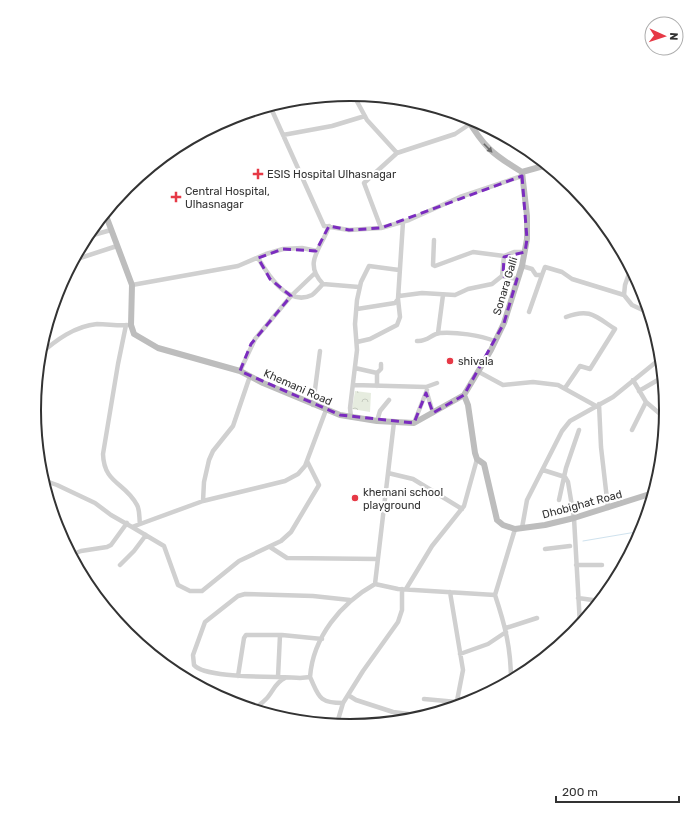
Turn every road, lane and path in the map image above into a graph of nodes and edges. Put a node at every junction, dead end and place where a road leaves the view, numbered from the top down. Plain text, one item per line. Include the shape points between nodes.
1 (357, 101) edge
2 (272, 111) edge
3 (365, 116) junction
4 (468, 125) edge
5 (472, 127) edge
6 (283, 135) junction
7 (396, 153) junction
8 (541, 167) edge
9 (522, 174) junction
10 (107, 219) edge
11 (403, 222) junction
12 (329, 226) junction
13 (382, 228) junction
14 (112, 230) junction
15 (96, 234) edge
16 (434, 240) dead end
17 (117, 246) junction
18 (317, 251) junction
19 (525, 252) junction
20 (504, 256) junction
21 (81, 258) edge
22 (258, 258) junction
23 (522, 266) junction
24 (399, 270) junction
25 (315, 273) junction
26 (542, 275) junction
27 (502, 276) junction
28 (628, 276) edge
29 (516, 279) junction
30 (323, 284) junction
31 (132, 285) junction
32 (360, 287) junction
33 (443, 295) junction
34 (624, 295) junction
35 (292, 296) junction
36 (398, 298) junction
37 (357, 310) junction
38 (643, 310) edge
39 (529, 312) dead end
40 (566, 317) dead end
41 (128, 325) junction
42 (438, 333) junction
43 (417, 341) dead end
44 (495, 341) junction
45 (357, 342) junction
46 (47, 348) edge
47 (320, 351) dead end
48 (655, 363) edge
49 (381, 364) dead end
50 (355, 368) junction
51 (240, 371) junction
52 (479, 372) junction
53 (377, 373) junction
54 (250, 376) junction
55 (633, 380) junction
56 (657, 380) edge
57 (437, 383) dead end
58 (354, 386) junction
59 (377, 386) junction
60 (426, 388) junction
61 (565, 388) junction
62 (639, 391) junction
63 (464, 395) junction
64 (389, 400) dead end
65 (646, 402) junction
66 (313, 405) junction
67 (597, 405) junction
68 (326, 410) junction
69 (433, 413) junction
70 (659, 413) edge
71 (351, 417) junction
72 (377, 421) junction
73 (394, 422) junction
74 (414, 423) junction
75 (579, 430) dead end
76 (632, 430) dead end
77 (478, 459) junction
78 (307, 461) junction
79 (543, 470) junction
80 (388, 473) junction
81 (565, 477) junction
82 (50, 483) edge
83 (647, 495) edge
84 (559, 500) dead end
85 (203, 501) junction
86 (608, 508) junction
87 (462, 509) junction
88 (574, 518) junction
89 (127, 523) junction
90 (140, 524) junction
91 (132, 526) junction
92 (522, 528) junction
93 (515, 529) junction
94 (146, 535) junction
95 (570, 546) dead end
96 (270, 547) junction
97 (545, 549) dead end
98 (76, 553) edge
99 (378, 559) junction
100 (120, 565) dead end
101 (576, 565) junction
102 (602, 565) dead end
103 (375, 584) junction
104 (404, 589) junction
105 (450, 592) junction
106 (495, 595) junction
107 (578, 598) junction
108 (350, 600) junction
109 (593, 600) edge
110 (579, 617) edge
111 (537, 618) dead end
112 (506, 630) junction
113 (280, 635) junction
114 (322, 639) junction
115 (460, 654) junction
116 (511, 674) edge
117 (238, 676) junction
118 (278, 677) junction
119 (286, 677) junction
120 (310, 677) junction
121 (348, 695) junction
122 (424, 699) dead end
123 (458, 699) edge
124 (343, 703) junction
125 (449, 703) edge
126 (258, 705) edge
127 (406, 714) edge
128 (338, 718) edge

1 - 3 street
2 - 6 street
3 - 6 street via 332,126
3 - 7 street
4 - 7 street via 455,134
5 -> 9 street via 484,145
6 - 12 street via 324,226
7 - 13 street via 364,183
8 - 9 street
9 - 11 street
9 - 19 street, Sonara Galli via 527,216
10 - 14 street
11 - 13 street
11 - 24 street
12 - 13 street via 349,230
12 - 18 street
14 - 15 street
14 - 17 street
16 - 20 street via 435,266 473,252
17 - 21 street
17 - 31 street
18 - 22 street via 302,248 283,249
18 - 25 street via 313,260
19 - 20 street via 514,252
19 - 23 street, Sonara Galli
20 - 27 street
22 - 31 street via 238,266
22 - 35 street via 270,279
23 - 26 street
23 - 29 street, Sonara Galli
24 - 32 street via 369,266
24 - 36 street
25 - 30 street
25 - 35 street
26 - 34 street via 544,267 562,272 572,279
26 - 39 street
27 - 29 street
27 - 33 street via 492,284
28 - 34 street
29 - 44 street, Sonara Galli via 508,310
30 - 32 street
30 - 35 street via 313,294
31 - 41 street
32 - 37 street
33 - 36 street via 422,293
33 - 42 street
34 - 38 street via 632,305
35 - 51 street via 251,344
36 - 37 street via 395,303
36 - 45 street via 400,317 397,325 370,339
37 - 45 street
40 - 61 street via 583,311 615,329 590,369 580,366
41 - 46 street via 87,326 63,336
41 - 51 street, Khemani Road via 134,334 158,348
41 - 90 street via 118,364 103,454 106,472 137,504
42 - 43 street via 427,340
42 - 44 street via 483,337
44 - 52 street, Sonara Galli
45 - 50 street
47 - 66 street
48 - 55 street
49 - 53 street
50 - 53 street
50 - 58 street
51 - 54 street, Khemani Road
52 - 61 street via 503,385 533,382
52 - 63 street, Sonara Galli
53 - 59 street
54 - 66 street, Khemani Road
54 - 85 street via 233,426 209,460
55 - 62 street
55 - 67 street
56 - 62 street
57 - 60 street
58 - 59 street
58 - 71 street
59 - 60 street
60 - 69 street
60 - 74 street
61 - 67 street
62 - 65 street
63 - 69 street
63 - 77 street via 468,405 474,453
64 - 72 street via 380,411
65 - 70 street
65 - 76 street
66 - 68 street, Khemani Road
67 - 79 street via 570,421
67 - 86 street
68 - 71 street, Khemani Road
68 - 78 street
69 - 74 street
71 - 72 street, Khemani Road
72 - 73 street, Khemani Road
73 - 74 street, Khemani Road
73 - 80 street
75 - 81 street
77 - 87 street
77 - 93 street via 484,464 497,520
78 - 85 street via 298,474 285,480
78 - 96 street via 320,485 318,490 291,532
79 - 81 street
79 - 92 street via 527,500
80 - 87 street via 413,479
80 - 99 street
81 - 84 street
81 - 88 street
82 - 89 street via 95,503
83 - 86 street, Dhobighat Road
85 - 90 street
86 - 88 street, Dhobighat Road
87 - 104 street via 432,546
88 - 92 street, Dhobighat Road
88 - 101 street
89 - 91 street
89 - 98 street via 111,545
90 - 91 street
91 - 94 street
92 - 93 street, Dhobighat Road
93 - 106 street
94 - 96 street via 164,546 178,585 190,591 202,590 239,561
94 - 100 street
95 - 97 street
96 - 99 street via 287,558
99 - 103 street
101 - 102 street
101 - 107 street
103 - 104 street
103 - 108 street
104 - 105 street
104 - 121 street via 398,622
105 - 106 street
105 - 115 street
106 - 112 street
107 - 109 street
107 - 110 street
108 - 114 street via 331,622
108 - 117 street via 245,594 230,601 205,622 192,660 200,670
111 - 112 street
112 - 115 street via 488,644
112 - 116 street via 511,652
113 - 114 street
113 - 117 street via 246,635
113 - 118 street
114 - 120 street via 313,658
115 - 123 street via 463,670
117 - 118 street
118 - 119 street
119 - 120 street
119 - 126 street via 274,686
120 - 124 street via 316,694 330,702
121 - 124 street
121 - 127 street via 366,704
122 - 125 street
124 - 128 street

